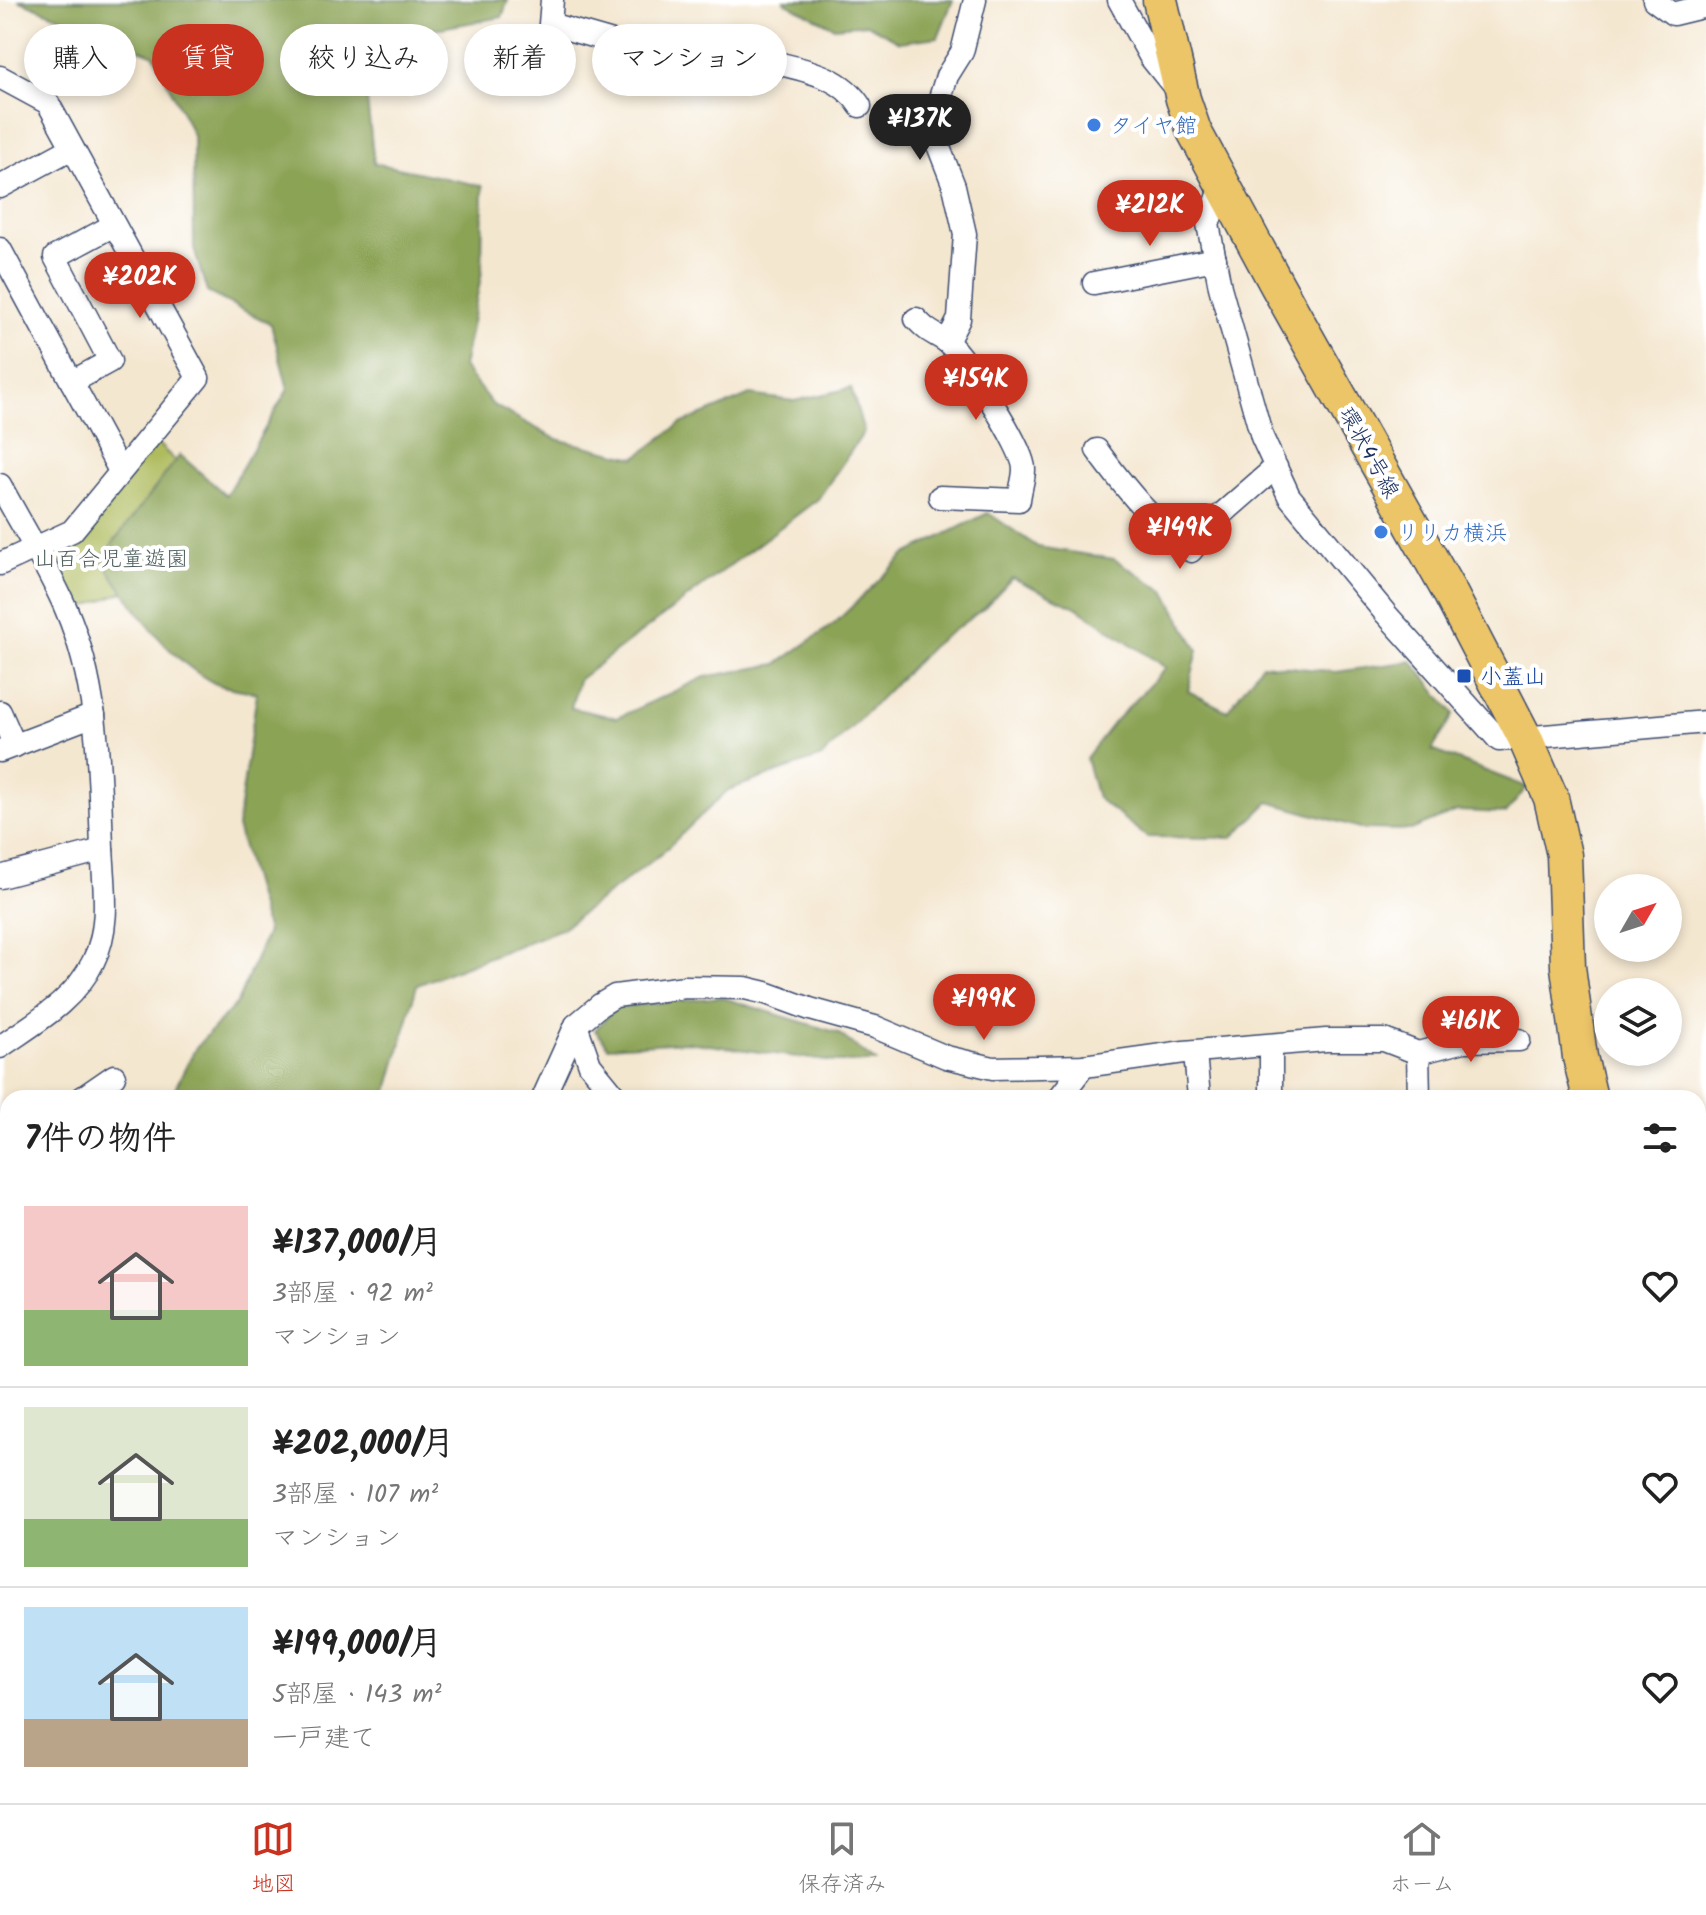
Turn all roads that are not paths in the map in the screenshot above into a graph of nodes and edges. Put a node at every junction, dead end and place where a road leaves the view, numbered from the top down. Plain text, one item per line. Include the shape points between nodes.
1 (552, 0) edge
2 (975, 0) edge
3 (1119, 0) edge
4 (1160, 0) edge
5 (1654, 0) edge
6 (1706, 6) edge
7 (0, 77) edge
8 (1183, 99) junction
9 (860, 106) dead end
10 (72, 148) junction
11 (0, 187) edge
12 (1222, 187) junction
13 (114, 225) junction
14 (0, 249) edge
15 (1215, 259) junction
16 (1094, 283) dead end
17 (916, 319) dead end
18 (947, 342) junction
19 (72, 382) junction
20 (1097, 450) dead end
21 (1276, 467) junction
22 (120, 471) junction
23 (0, 485) edge
24 (940, 497) dead end
25 (34, 548) junction
26 (0, 564) edge
27 (0, 712) edge
28 (94, 715) junction
29 (1706, 722) edge
30 (1525, 738) junction
31 (8, 748) edge
32 (102, 850) junction
33 (0, 877) edge
34 (576, 1025) junction
35 (1519, 1040) dead end
36 (1271, 1046) junction
37 (0, 1047) edge
38 (1195, 1052) junction
39 (1418, 1053) junction
40 (1084, 1066) junction
41 (114, 1076) dead end
42 (94, 1090) edge
43 (547, 1090) edge
44 (610, 1090) edge
45 (1065, 1090) edge
46 (1198, 1090) edge
47 (1271, 1090) edge
48 (1419, 1090) edge
49 (1588, 1090) edge

1 - 9 street via 550,24 735,77 766,60 805,68 842,87
2 - 18 street via 962,52 947,76 936,111 936,140 965,234 959,319
3 - 8 street via 1151,58
4 - 8 main road, 環状4号線
5 - 6 street via 1673,14
7 - 10 street via 48,103
8 - 12 main road, 環状4号線
10 - 11 street
10 - 13 street
12 - 15 street via 1208,224
12 - 30 main road, 環状4号線 via 1450,593
13 - 19 street via 55,257 110,361
13 - 22 street via 198,378
14 - 19 street
15 - 16 street
15 - 21 street via 1262,437
17 - 18 street
18 - 24 street via 999,415 1024,468 1019,500
19 - 22 street
20 - 21 street via 1163,530 1191,551 1214,521
21 - 30 street via 1289,496 1499,740
22 - 25 street via 72,531
23 - 25 street
25 - 26 street
25 - 28 street via 66,609
27 - 31 street
28 - 31 street
28 - 32 street
29 - 30 street
30 - 49 main road, 環状4号線 via 1551,798 1564,855 1568,967
32 - 33 street
32 - 37 street via 106,906 94,962 60,1005
34 - 40 street via 615,996 685,987 745,988 875,1027 962,1061 993,1068
34 - 43 street
34 - 44 street via 590,1065
35 - 39 street via 1464,1041
36 - 38 street
36 - 39 street via 1384,1040
36 - 47 street
38 - 40 street
38 - 46 street
39 - 48 street
40 - 45 street
41 - 42 street

